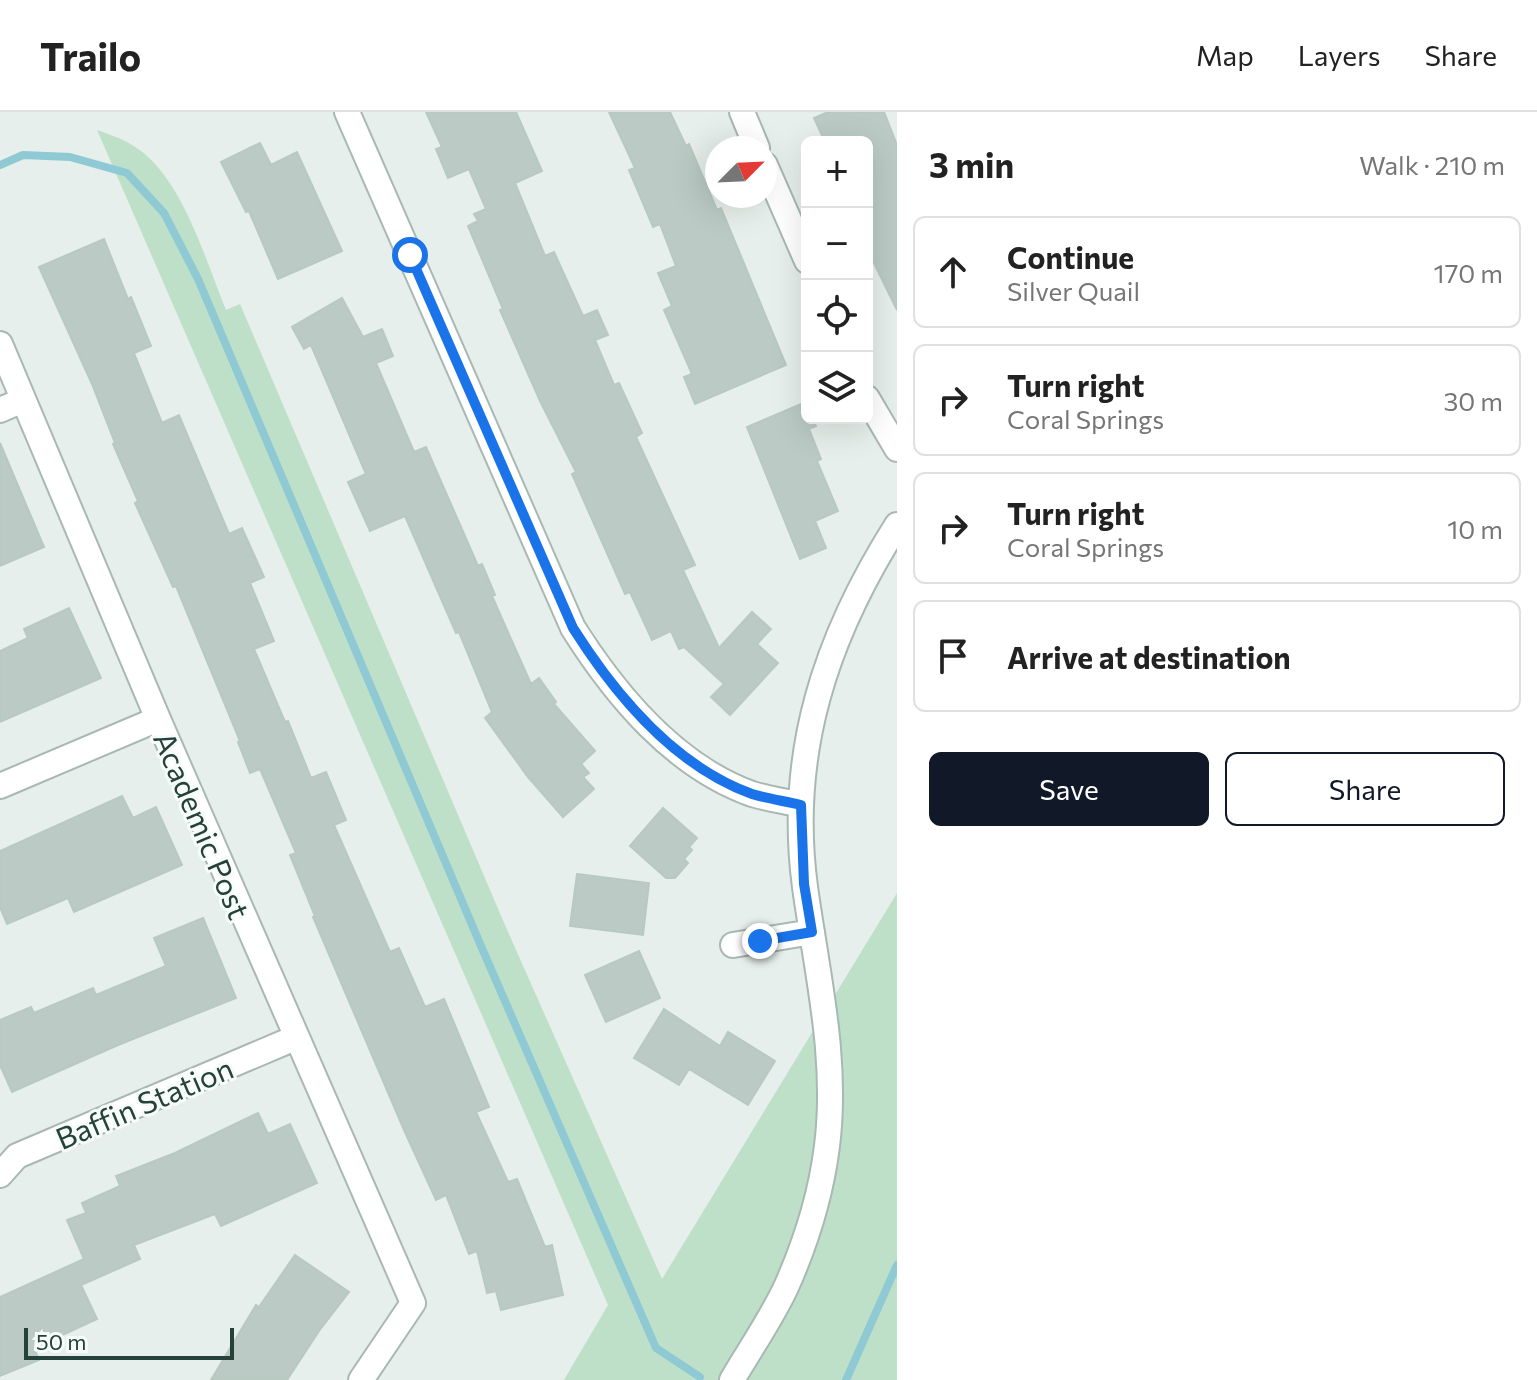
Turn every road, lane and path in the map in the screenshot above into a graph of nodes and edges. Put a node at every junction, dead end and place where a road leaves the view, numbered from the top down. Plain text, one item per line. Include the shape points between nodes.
1 (347, 112) edge
2 (742, 112) edge
3 (752, 136) edge
4 (777, 192) edge
5 (801, 247) edge
6 (0, 344) edge
7 (23, 400) junction
8 (0, 410) edge
9 (873, 411) edge
10 (897, 449) edge
11 (897, 525) edge
12 (158, 719) junction
13 (0, 786) edge
14 (801, 805) junction
15 (812, 932) junction
16 (733, 945) dead end
17 (295, 1038) junction
18 (0, 1175) edge
19 (361, 1380) edge
20 (732, 1380) edge

1 - 14 street via 573,628 596,665 623,699 687,758 724,782
2 - 3 street
4 - 5 street
6 - 7 street, Academic Post
7 - 8 street
7 - 12 street, Academic Post
9 - 10 street
11 - 14 street via 849,607 829,657 814,708
12 - 13 street
12 - 17 street, Academic Post
14 - 15 street
15 - 16 street
15 - 20 street via 829,1039 831,1093 820,1186 786,1287
17 - 18 street, Baffin Station via 17,1156
17 - 19 street, Academic Post via 413,1303

